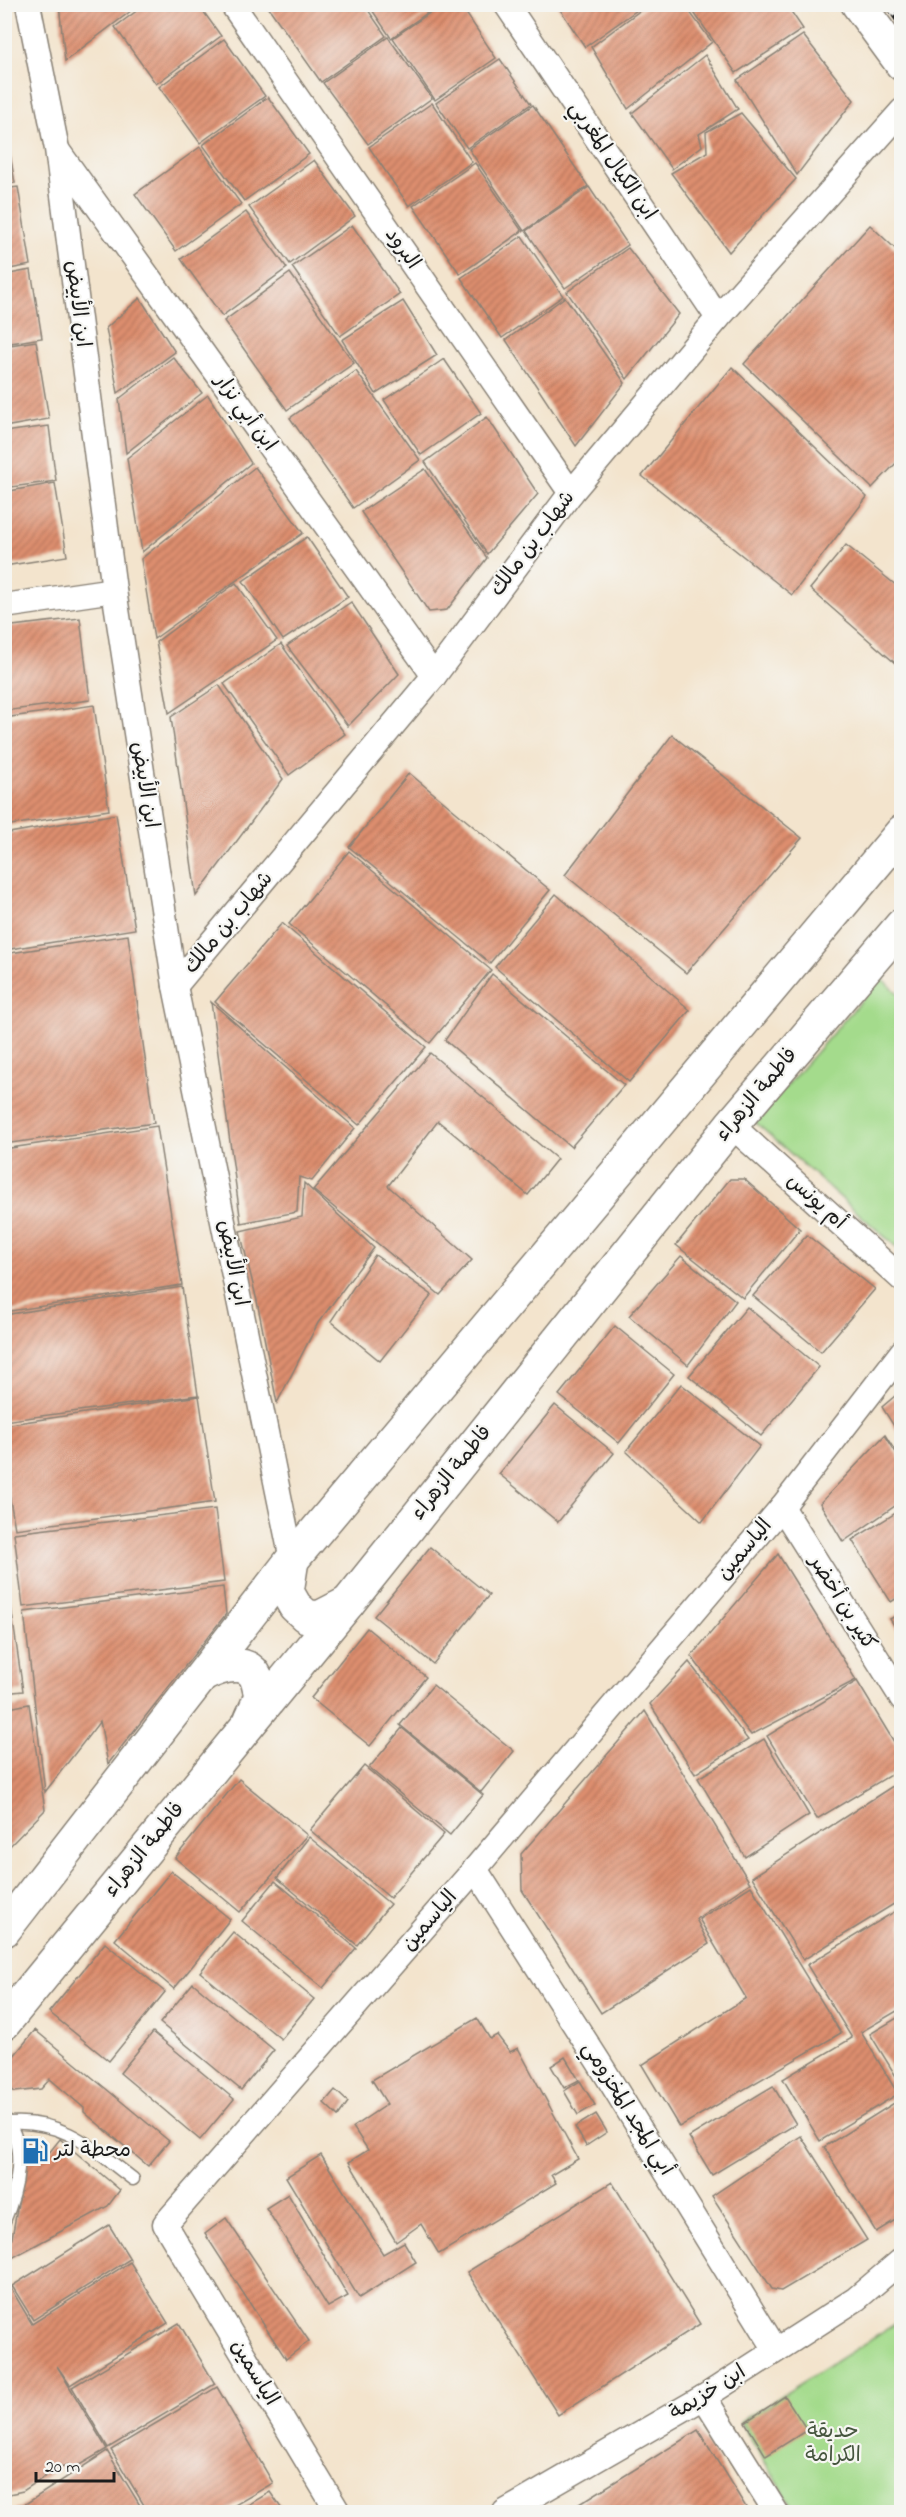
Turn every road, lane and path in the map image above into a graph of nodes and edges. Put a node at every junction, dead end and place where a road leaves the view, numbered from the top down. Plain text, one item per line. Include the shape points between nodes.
1 (28, 4) edge
2 (232, 4) edge
3 (506, 4) edge
4 (858, 4) edge
5 (902, 64) edge
6 (902, 111) edge
7 (57, 149) junction
8 (718, 318) junction
9 (571, 493) junction
10 (114, 590) junction
11 (4, 606) edge
12 (434, 676) junction
13 (902, 832) edge
14 (898, 936) edge
15 (176, 987) junction
16 (731, 1125) junction
17 (902, 1279) edge
18 (902, 1352) edge
19 (782, 1507) junction
20 (292, 1560) junction
21 (348, 1602) junction
22 (203, 1675) junction
23 (902, 1698) edge
24 (249, 1724) junction
25 (475, 1869) junction
26 (4, 1929) edge
27 (4, 2023) edge
28 (7, 2120) edge
29 (133, 2179) dead end
30 (4, 2221) edge
31 (902, 2260) edge
32 (776, 2350) junction
33 (704, 2397) junction
34 (338, 2512) edge
35 (506, 2512) edge
36 (776, 2512) edge

1 - 7 street, ابن الأبيض
2 - 9 street, البرود
3 - 8 street, ابن الكيال المغربي
4 - 5 main road
6 - 8 street, شهاب بن مالك
7 - 10 street, ابن الأبيض
7 - 12 street, ابن أبي نزار
8 - 9 street, شهاب بن مالك
9 - 12 street, شهاب بن مالك
10 - 11 street
10 - 15 street, ابن الأبيض
12 - 15 street, شهاب بن مالك
13 - 20 main road
14 - 16 main road, فاطمة الزهراء
15 - 20 street, ابن الأبيض
16 - 17 street, أم يونس
16 - 21 main road, فاطمة الزهراء
18 - 19 street, الياسمين
19 - 23 street, كثير بن أخضر
19 - 25 street, الياسمين
20 - 21 main road via 287,1592 306,1616 319,1618
20 - 22 main road
21 - 24 main road, فاطمة الزهراء
22 - 24 main road via 218,1667 240,1665 250,1669 261,1695
22 - 26 main road
24 - 27 main road, فاطمة الزهراء
25 - 32 street, أبي المجد المخزومي
25 - 34 street, الياسمين via 165,2224
28 - 29 lane via 42,2123 73,2134
28 - 30 lane via 19,2160
31 - 32 street, ابن خزيمة via 856,2299
32 - 33 street, ابن خزيمة
33 - 35 street, ابن خزيمة
33 - 36 street

